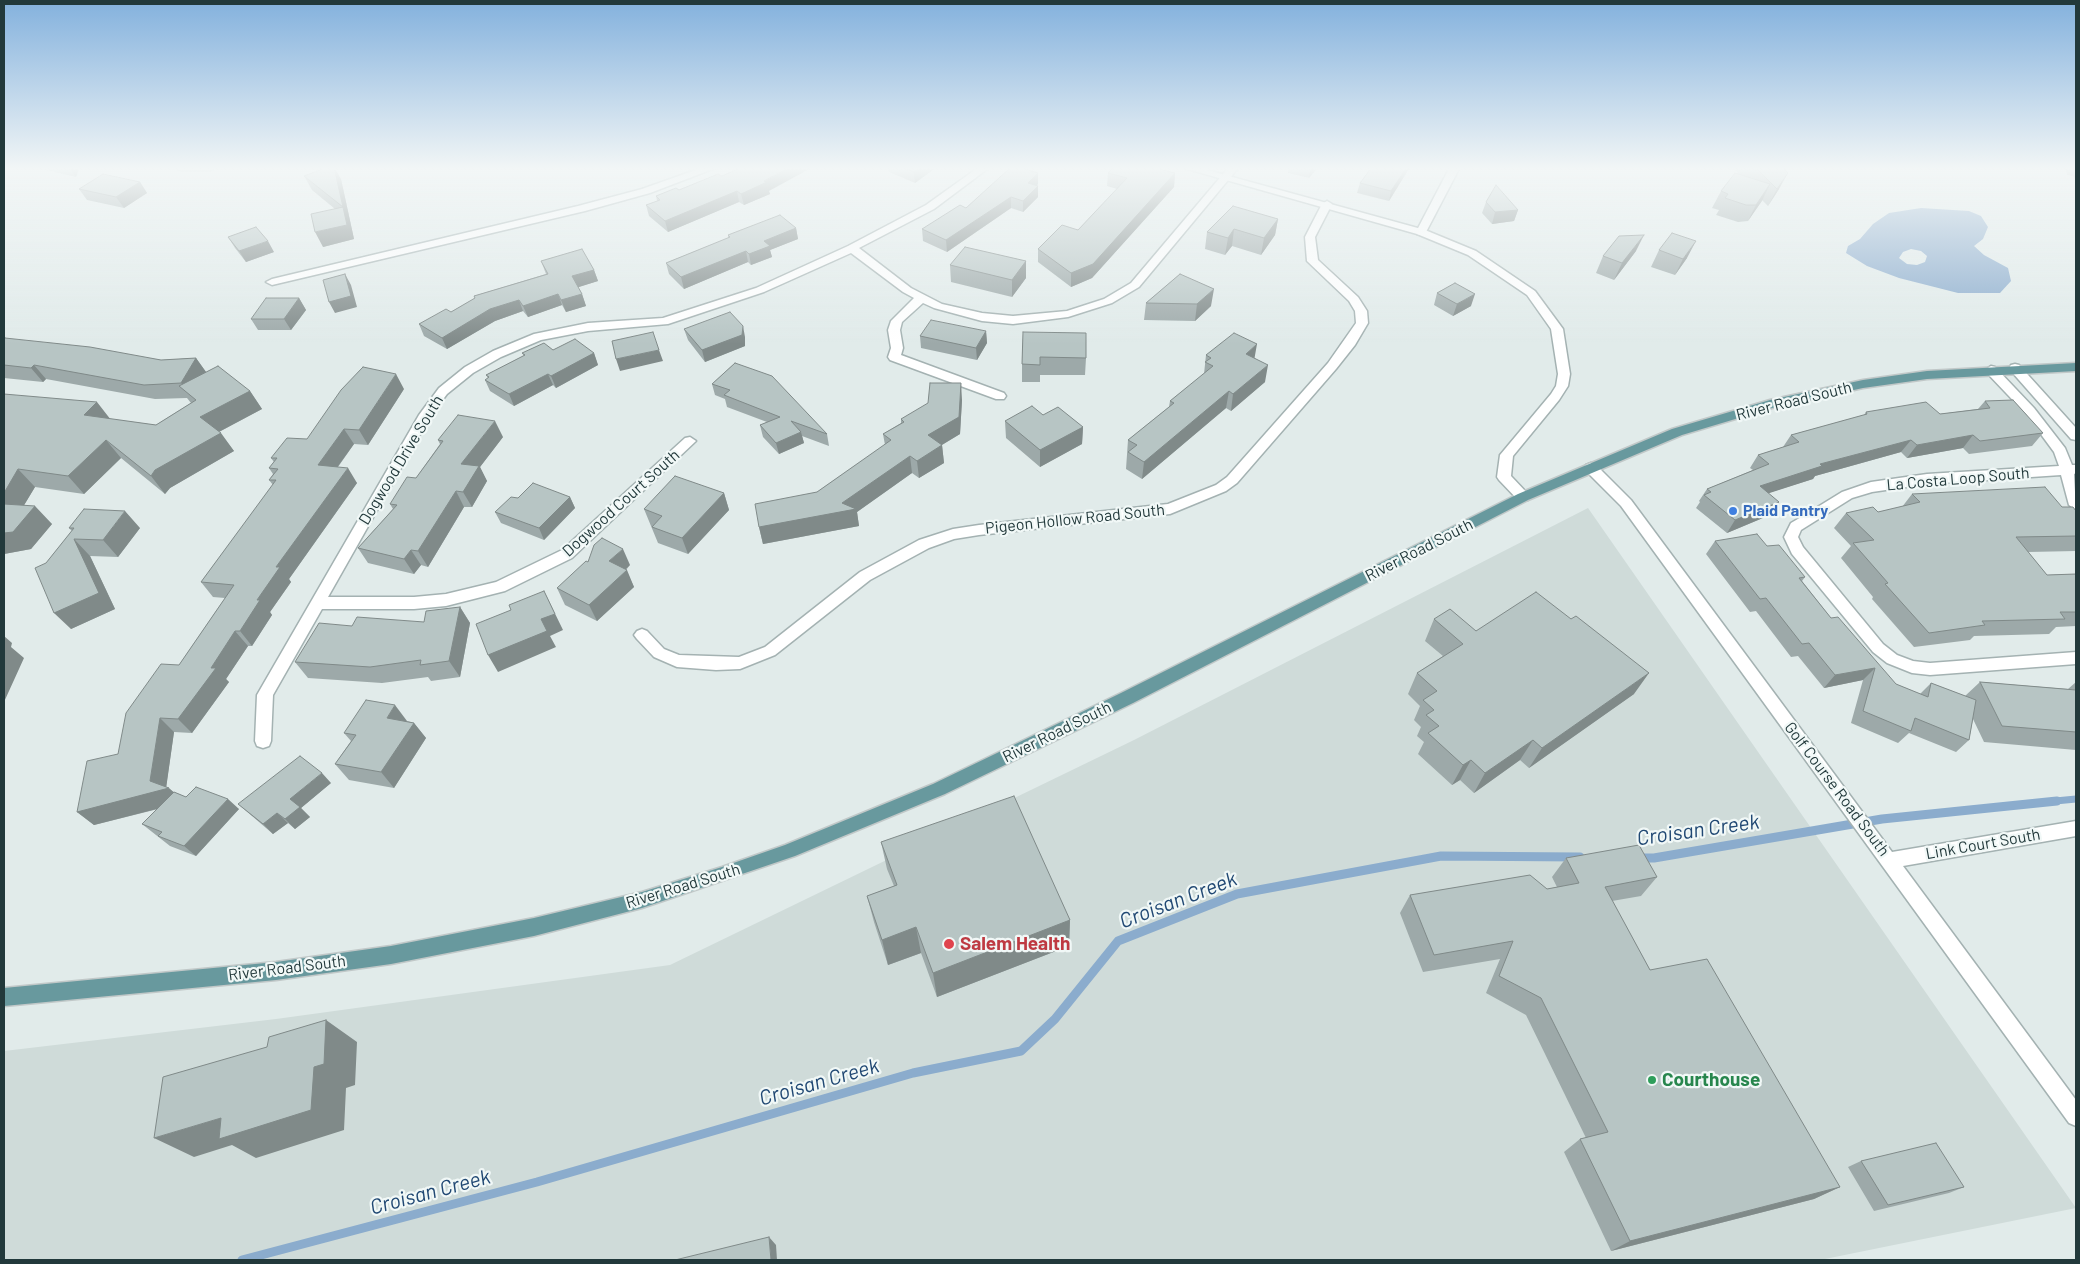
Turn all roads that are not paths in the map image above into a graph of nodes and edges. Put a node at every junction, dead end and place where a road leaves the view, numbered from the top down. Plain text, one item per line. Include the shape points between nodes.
1 (509, 226) edge
2 (894, 226) edge
3 (1185, 226) edge
4 (1315, 226) edge
5 (1401, 226) edge
6 (1424, 226) edge
7 (1421, 232) junction
8 (852, 248) junction
9 (272, 282) dead end
10 (921, 298) junction
11 (2076, 367) edge
12 (2015, 368) junction
13 (1991, 370) junction
14 (1000, 396) dead end
15 (2076, 436) edge
16 (690, 441) dead end
17 (1591, 468) junction
18 (2072, 470) edge
19 (1523, 497) junction
20 (2076, 505) edge
21 (319, 603) junction
22 (642, 635) dead end
23 (2076, 658) edge
24 (263, 740) dead end
25 (2076, 828) edge
26 (1890, 860) junction
27 (4, 997) edge
28 (2076, 1116) edge

1 - 9 street
2 - 8 street, Dogwood Drive South
3 - 10 street via 1144,277 1124,294 1068,314 1013,320 962,313
4 - 22 street, Pigeon Hollow Road South via 1310,236 1313,261 1354,299 1361,311 1362,324 1332,366 1232,480 1221,488 1170,509 978,530 924,544 865,576 770,651 740,663 677,661 659,653
5 - 7 street
6 - 7 street
7 - 19 street via 1472,253 1512,278 1531,293 1556,329 1564,374 1562,386 1513,445 1505,462 1504,477
8 - 10 street
8 - 21 street, Dogwood Drive South via 722,304 664,321 588,327 538,336 468,370 443,391 425,415
10 - 14 street via 897,321 894,358
11 - 12 main road, River Road South
12 - 13 main road, River Road South
12 - 15 street
13 - 17 main road, River Road South via 1863,384 1770,404 1677,432
13 - 18 street via 2049,436
16 - 21 street, Dogwood Court South via 566,554 510,582 446,600
17 - 19 main road, River Road South
17 - 26 street, Golf Course Road South via 1626,504
18 - 20 street
18 - 23 street, La Costa Loop South via 1927,479 1871,487 1847,495 1808,519 1796,528 1791,537 1797,550 1878,648 1892,659 1912,667 1930,668
19 - 27 main road, River Road South via 1127,698 939,789 722,875 642,900 534,927 400,953 276,971
21 - 24 street, Dogwood Drive South via 265,695
25 - 26 street, Link Court South
26 - 28 street, Golf Course Road South

